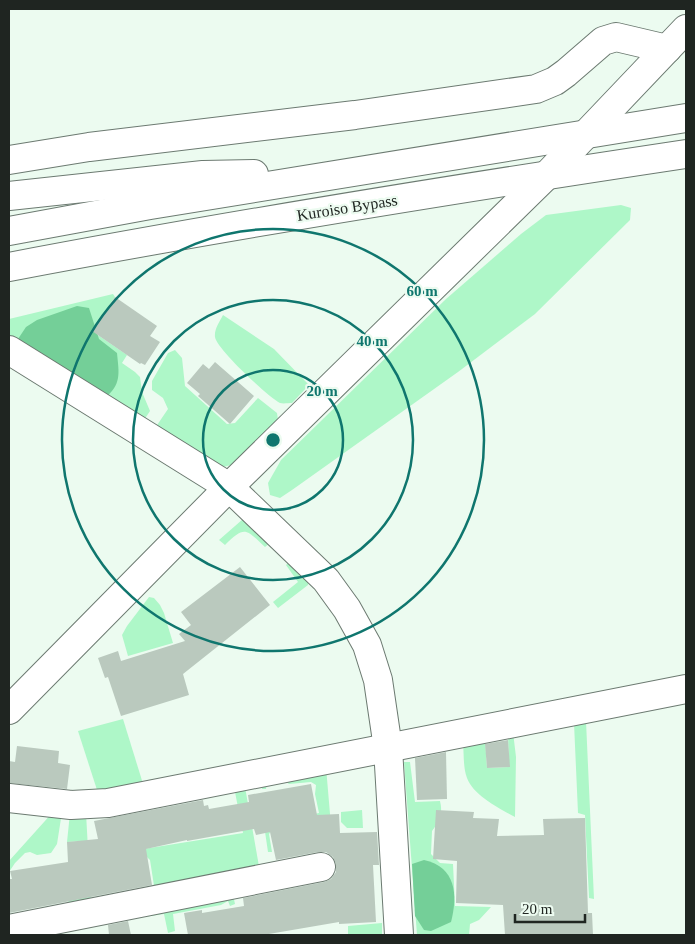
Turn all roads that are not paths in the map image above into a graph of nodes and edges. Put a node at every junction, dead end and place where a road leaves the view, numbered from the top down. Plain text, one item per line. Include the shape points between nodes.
1 (686, 29) edge
2 (667, 49) junction
3 (686, 118) edge
4 (585, 135) junction
5 (686, 154) edge
6 (9, 160) edge
7 (363, 170) junction
8 (548, 174) junction
9 (9, 196) edge
10 (9, 231) edge
11 (158, 238) junction
12 (9, 267) edge
13 (9, 282) edge
14 (9, 350) edge
15 (229, 487) junction
16 (686, 689) edge
17 (9, 710) edge
18 (388, 748) junction
19 (9, 798) edge
20 (321, 867) dead end
21 (9, 929) edge
22 (399, 935) edge

1 - 2 main road
2 - 4 main road
2 - 6 main road via 616,37 603,41 560,77 536,89
3 - 4 main road, Kuroiso Bypass
4 - 7 main road, Kuroiso Bypass
4 - 8 main road
5 - 8 main road, Kuroiso Bypass
7 - 9 main road via 204,175
7 - 10 main road, Kuroiso Bypass
8 - 11 main road, Kuroiso Bypass
8 - 15 main road
11 - 12 main road, Kuroiso Bypass
11 - 13 main road
14 - 15 main road
15 - 17 main road
15 - 18 main road via 326,580 347,609 367,645 378,680
16 - 18 main road
18 - 19 main road via 108,803 71,805
18 - 22 main road
20 - 21 main road

